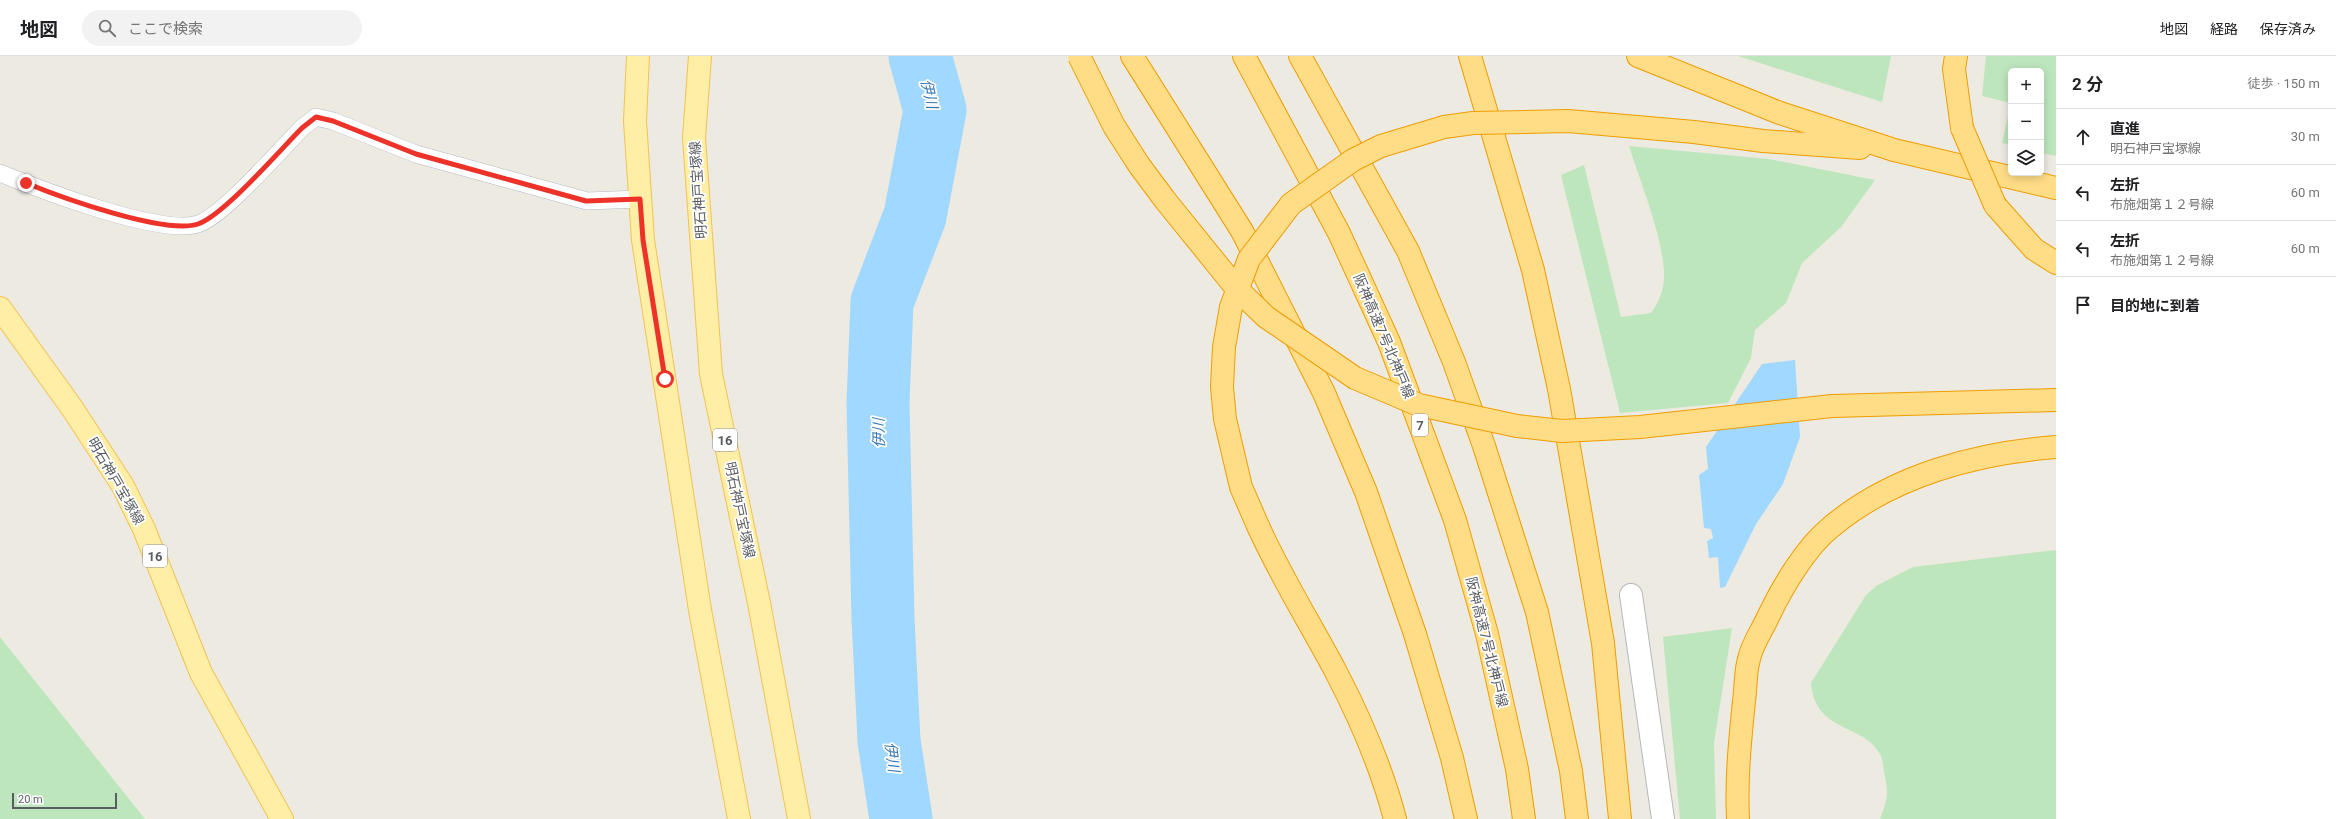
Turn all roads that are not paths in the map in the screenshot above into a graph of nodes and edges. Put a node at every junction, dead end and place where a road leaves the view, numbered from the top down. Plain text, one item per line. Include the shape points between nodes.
1 (638, 56) edge
2 (700, 56) edge
3 (1079, 56) edge
4 (1132, 56) edge
5 (1244, 56) edge
6 (1300, 56) edge
7 (1470, 56) edge
8 (1638, 56) edge
9 (1956, 56) edge
10 (1894, 150) junction
11 (0, 173) edge
12 (2056, 188) edge
13 (640, 199) junction
14 (2056, 264) edge
15 (0, 308) edge
16 (2056, 400) edge
17 (2056, 447) edge
18 (1631, 595) dead end
19 (282, 819) edge
20 (738, 819) edge
21 (799, 819) edge
22 (1395, 819) edge
23 (1466, 819) edge
24 (1524, 819) edge
25 (1577, 819) edge
26 (1620, 819) edge
27 (1663, 819) edge
28 (1738, 819) edge

1 - 13 main road via 635,121
2 - 21 main road, 明石神戸宝塚線 / 16 via 694,138 711,374 759,603
3 - 16 highway, bridge via 1114,126 1139,165 1237,289 1266,317 1355,378 1418,405 1517,426 1562,431 1640,427 1832,406
4 - 23 highway via 1242,232 1324,393 1366,492 1414,634 1452,758
5 - 24 highway, 阪神高速7号北神戸線 / 7 via 1340,233 1389,342 1455,520 1487,634 1517,769
6 - 25 highway via 1408,251 1484,446 1537,612 1571,771
7 - 26 highway via 1533,270 1559,389 1603,643
8 - 10 highway via 1780,113
9 - 14 highway, bridge via 1954,68 1962,128 1995,205 2034,249
10 - 12 highway
10 - 22 highway, bridge via 1763,141 1568,121 1473,123 1444,127 1381,146 1353,160 1291,204 1249,259 1231,307 1224,347 1222,387 1225,419 1241,487 1276,566 1337,674 1390,798
11 - 13 lane via 108,211 166,226 198,224 220,211 316,117 333,121 416,154 586,201
13 - 20 main road via 643,240 700,610
15 - 19 main road, 明石神戸宝塚線 / 16 via 72,408 123,486 144,529 201,673
17 - 28 highway via 2019,450 1933,470 1893,488 1854,510 1830,528 1810,551 1780,592 1749,659 1736,780
18 - 27 street

